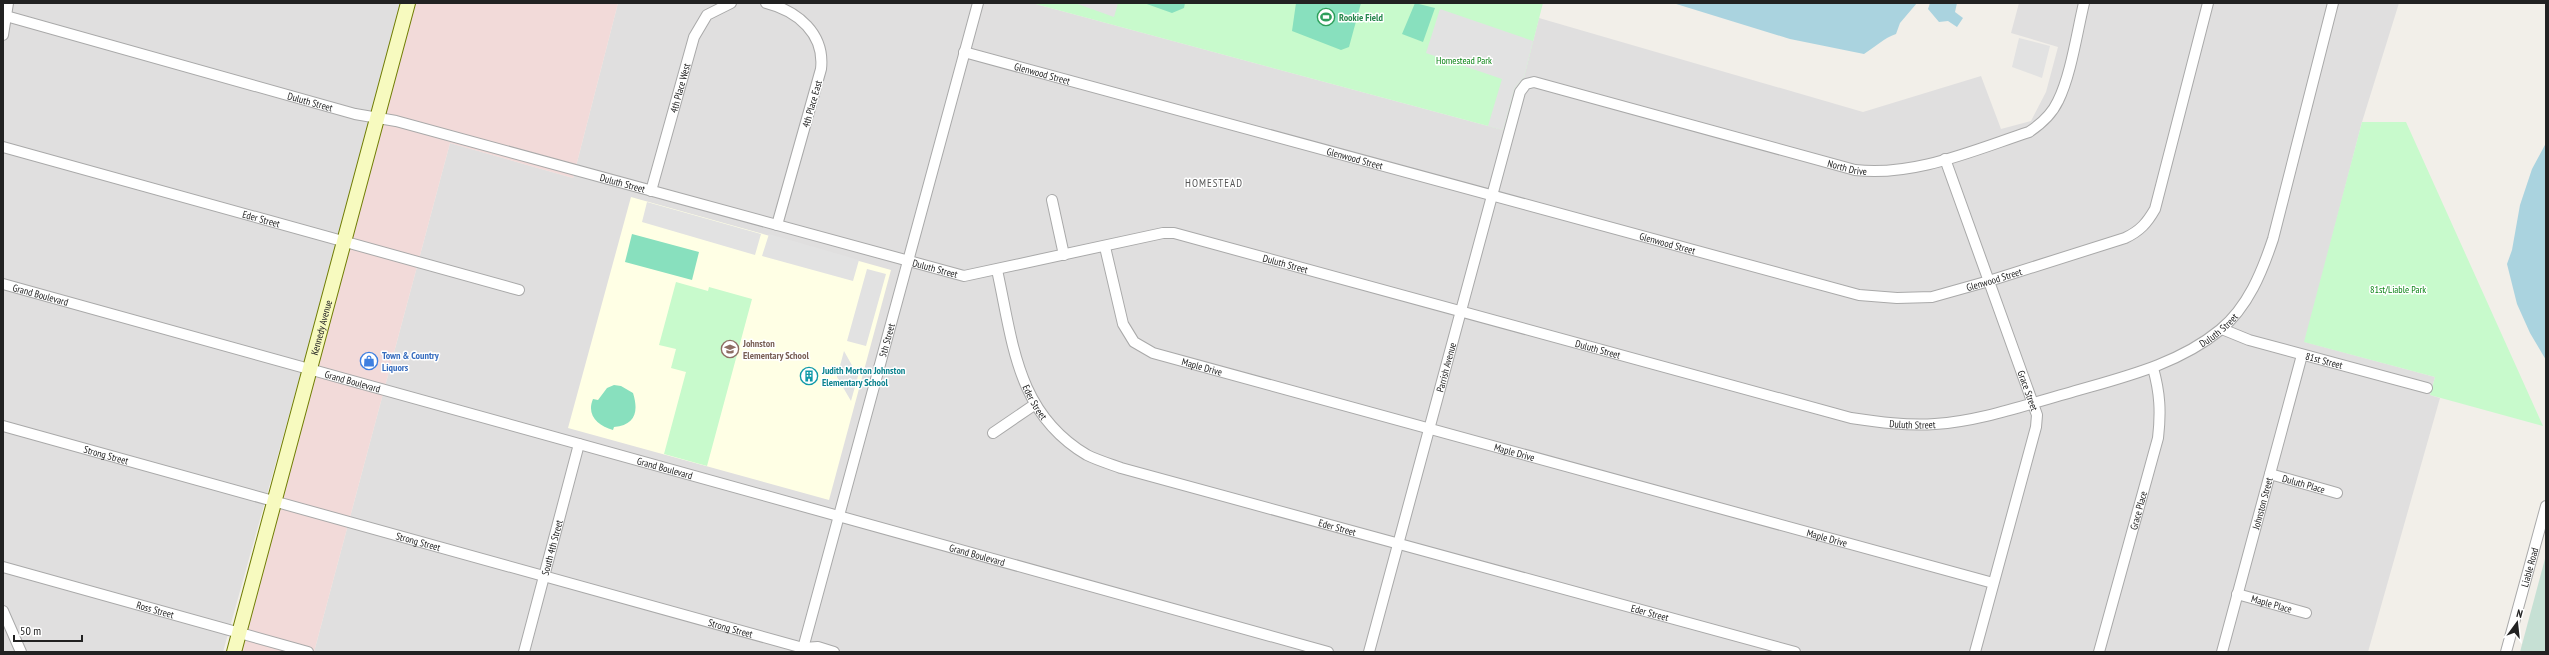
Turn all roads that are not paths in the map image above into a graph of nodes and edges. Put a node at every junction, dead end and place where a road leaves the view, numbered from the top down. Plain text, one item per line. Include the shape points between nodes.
1 (8, 3) edge
2 (408, 3) edge
3 (731, 3) edge
4 (978, 3) edge
5 (2084, 3) edge
6 (2208, 3) edge
7 (2333, 3) edge
8 (769, 4) edge
9 (6, 16) junction
10 (3, 35) edge
11 (964, 52) junction
12 (1526, 84) joint
13 (377, 117) junction
14 (3, 147) edge
15 (1945, 159) junction
16 (651, 191) junction
17 (1492, 194) junction
18 (1052, 200) dead end
19 (777, 225) junction
20 (343, 243) junction
21 (1105, 247) junction
22 (1064, 255) junction
23 (907, 261) junction
24 (997, 270) junction
25 (1989, 281) junction
26 (3, 284) edge
27 (520, 290) dead end
28 (1461, 311) junction
29 (2222, 329) junction
30 (2302, 355) junction
31 (2153, 368) junction
32 (310, 369) junction
33 (2427, 388) dead end
34 (2034, 403) junction
35 (1034, 405) junction
36 (3, 426) edge
37 (1430, 427) junction
38 (993, 433) dead end
39 (579, 444) junction
40 (2270, 474) junction
41 (2337, 493) dead end
42 (274, 501) junction
43 (2546, 506) edge
44 (839, 515) junction
45 (1398, 543) junction
46 (3, 567) edge
47 (544, 576) junction
48 (1994, 583) junction
49 (2237, 594) junction
50 (3, 611) edge
51 (2306, 613) dead end
52 (239, 633) junction
53 (802, 650) edge
54 (21, 652) edge
55 (234, 652) edge
56 (308, 652) edge
57 (524, 652) edge
58 (834, 652) edge
59 (1328, 652) edge
60 (1368, 652) edge
61 (1795, 652) edge
62 (1975, 652) edge
63 (2099, 652) edge
64 (2222, 652) edge
65 (2506, 652) edge

1 - 9 street
2 - 13 street, Kennedy Avenue
3 - 16 street, 4th Place West via 707,15 694,37
4 - 11 street, 5th Street
5 - 15 street, North Drive via 2064,86 2058,102 2044,121 2030,132
6 - 25 street, Glenwood Street via 2155,209 2148,222 2138,232 2125,238
7 - 29 street, Duluth Street via 2273,239 2262,270 2246,301
8 - 19 street, 4th Place East via 801,19 814,33 820,45 822,59
9 - 10 street
9 - 13 street, Duluth Street via 334,108
11 - 17 street, Glenwood Street
11 - 23 street, 5th Street
12 - 15 street, North Drive via 1534,82 1855,170 1878,173
12 - 17 street, Parrish Avenue via 1520,92
13 - 16 street, Duluth Street
13 - 20 street, Kennedy Avenue
14 - 20 street, Eder Street
15 - 25 street, Grace Street
16 - 19 street, Duluth Street
17 - 25 street, Glenwood Street via 1859,295 1932,297
17 - 28 street, Parrish Avenue
18 - 22 street
19 - 23 street, Duluth Street
20 - 27 street, Eder Street
20 - 32 street, Kennedy Avenue
21 - 22 street, Duluth Street
21 - 28 street, Duluth Street via 1163,233 1174,233
21 - 37 street, Maple Drive via 1123,324 1134,342 1144,349
22 - 24 street, Duluth Street
23 - 24 street, Duluth Street via 964,276
23 - 44 street, 5th Street
24 - 35 street, Eder Street via 1015,352
25 - 34 street, Grace Street
26 - 32 street, Grand Boulevard
28 - 34 street, Duluth Street via 1851,418 1888,423 1934,424 1971,420
28 - 37 street, Parrish Avenue
29 - 30 street, 81st Street via 2249,340
29 - 31 street, Duluth Street via 2192,350
30 - 33 street, 81st Street
30 - 40 street, Johnston Street
31 - 34 street, Duluth Street
31 - 63 street, Grace Place via 2160,390 2158,438
32 - 39 street, Grand Boulevard
32 - 42 street, Kennedy Avenue
34 - 48 street, Grace Street via 2036,427
35 - 38 street
35 - 45 street, Eder Street via 1050,425 1068,441 1088,455 1121,468
36 - 42 street, Strong Street
37 - 45 street, Parrish Avenue
37 - 48 street, Maple Drive
39 - 44 street, Grand Boulevard
39 - 47 street, South 4th Street
40 - 41 street, Duluth Place
40 - 49 street, Johnston Street
42 - 47 street, Strong Street
42 - 52 street, Kennedy Avenue
43 - 65 street, Liable Road
44 - 53 street, 5th Street
44 - 59 street, Grand Boulevard
45 - 60 street, Parrish Avenue
45 - 61 street, Eder Street
46 - 52 street, Ross Street
47 - 53 street, Strong Street
47 - 57 street, South 4th Street
48 - 62 street, Grace Street
49 - 51 street, Maple Place
49 - 64 street, Johnston Street
50 - 54 street
52 - 55 street, Kennedy Avenue
52 - 56 street, Ross Street
53 - 58 street, Strong Street via 818,647

